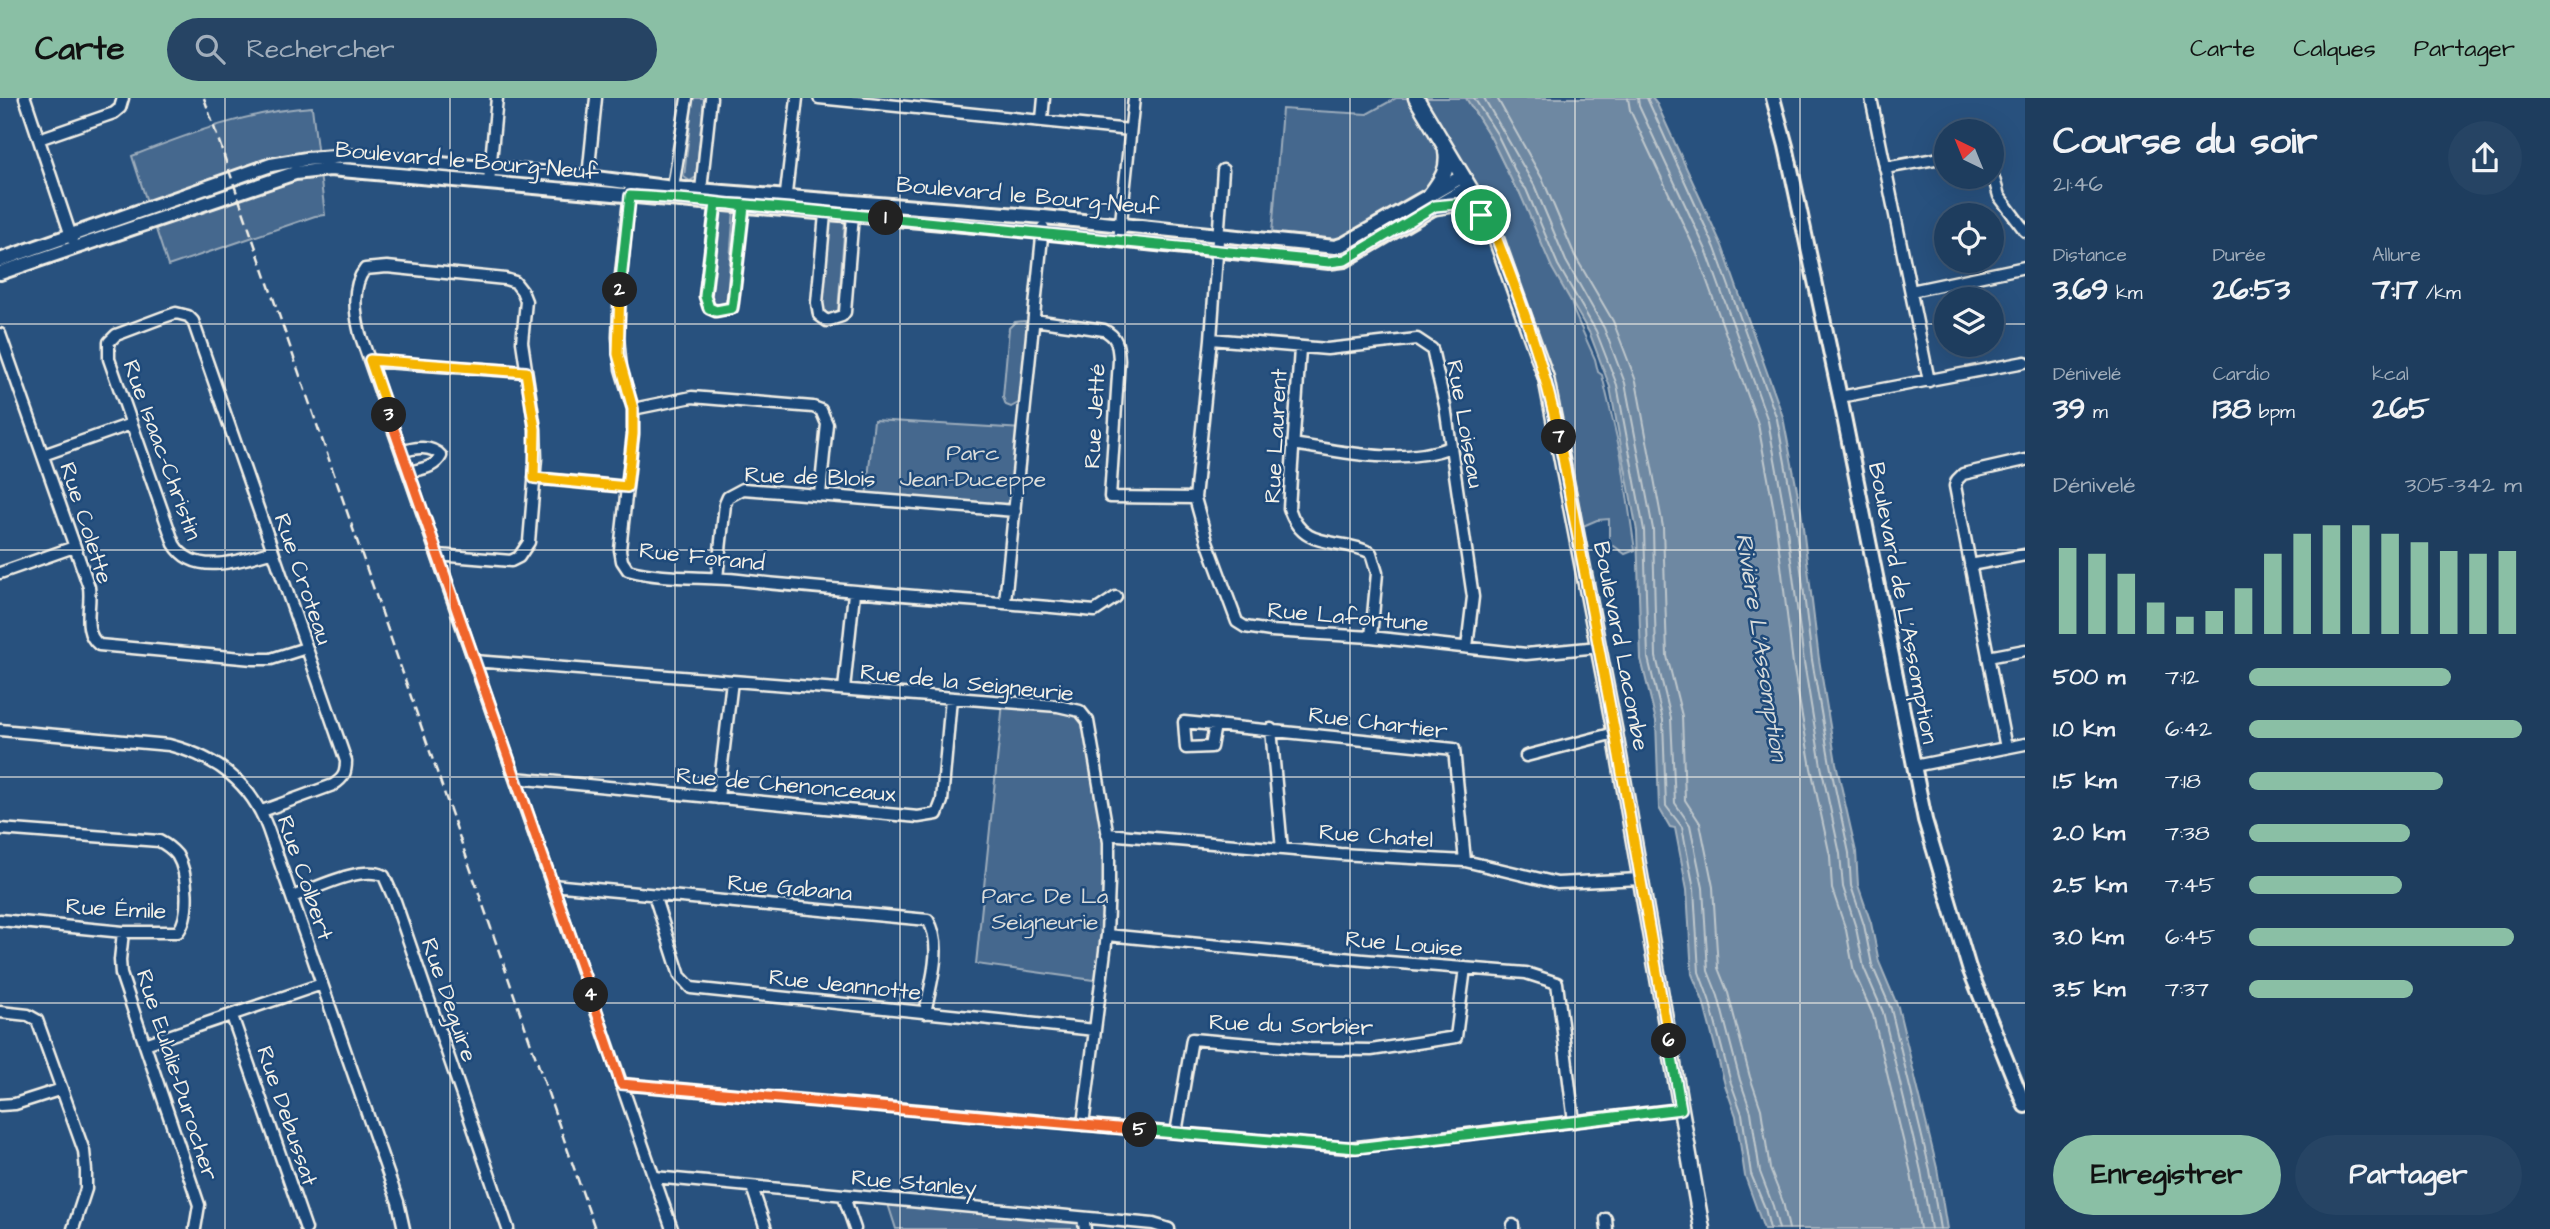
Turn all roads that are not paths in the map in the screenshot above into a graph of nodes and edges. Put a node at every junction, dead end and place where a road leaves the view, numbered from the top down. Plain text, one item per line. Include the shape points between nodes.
1 (24, 98) edge
2 (123, 98) edge
3 (497, 98) edge
4 (596, 98) edge
5 (687, 98) edge
6 (711, 98) edge
7 (797, 98) edge
8 (819, 98) edge
9 (1044, 98) edge
10 (1134, 98) edge
11 (1416, 98) edge
12 (1773, 98) edge
13 (1871, 98) edge
14 (1041, 120) junction
15 (1130, 130) junction
16 (39, 139) junction
17 (1444, 143) junction
18 (1934, 159) edge
19 (1885, 167) junction
20 (1223, 170) dead end
21 (490, 176) junction
22 (587, 177) junction
23 (1466, 181) junction
24 (673, 188) junction
25 (1996, 189) edge
26 (631, 190) junction
27 (701, 190) junction
28 (786, 196) junction
29 (1433, 200) junction
30 (716, 203) junction
31 (744, 206) junction
32 (785, 210) junction
33 (825, 214) junction
34 (853, 215) junction
35 (1044, 217) junction
36 (1488, 219) junction
37 (1121, 225) junction
38 (2025, 230) edge
39 (1043, 232) junction
40 (1219, 236) junction
41 (73, 241) junction
42 (1119, 241) junction
43 (1218, 251) junction
44 (0, 260) edge
45 (2025, 267) edge
46 (0, 273) edge
47 (1911, 291) junction
48 (183, 314) joint
49 (1034, 320) junction
50 (0, 334) edge
51 (1211, 339) junction
52 (1300, 349) junction
53 (370, 360) junction
54 (2025, 362) edge
55 (12, 370) junction
56 (526, 372) junction
57 (0, 375) edge
58 (1929, 381) junction
59 (1840, 397) junction
60 (633, 409) junction
61 (131, 424) junction
62 (1293, 444) junction
63 (1451, 447) junction
64 (402, 452) junction
65 (43, 455) junction
66 (2025, 460) edge
67 (409, 472) junction
68 (534, 478) junction
69 (627, 487) junction
70 (820, 494) junction
71 (1195, 498) junction
72 (1015, 511) junction
73 (74, 547) junction
74 (273, 551) junction
75 (438, 555) junction
76 (2025, 555) edge
77 (1970, 565) junction
78 (0, 573) edge
79 (717, 578) junction
80 (854, 593) junction
81 (1116, 597) dead end
82 (1005, 602) junction
83 (1371, 638) junction
84 (1468, 647) junction
85 (1599, 647) junction
86 (306, 648) junction
87 (2025, 650) edge
88 (1988, 657) junction
89 (474, 661) junction
90 (732, 681) junction
91 (844, 690) junction
92 (951, 698) junction
93 (1215, 725) dead end
94 (1271, 729) junction
95 (0, 730) edge
96 (1615, 733) junction
97 (2025, 744) edge
98 (2007, 748) junction
99 (1525, 756) dead end
100 (1914, 766) junction
101 (515, 778) junction
102 (718, 798) junction
103 (262, 811) junction
104 (0, 829) edge
105 (1107, 834) junction
106 (1282, 849) junction
107 (1465, 861) junction
108 (1640, 879) junction
109 (552, 885) junction
110 (654, 895) junction
111 (292, 897) junction
112 (0, 920) edge
113 (123, 932) junction
114 (1107, 935) junction
115 (1465, 968) junction
116 (322, 984) junction
117 (0, 1012) edge
118 (925, 1013) junction
119 (232, 1016) junction
120 (1095, 1030) junction
121 (145, 1044) junction
122 (621, 1084) junction
123 (62, 1089) junction
124 (0, 1105) edge
125 (2025, 1106) edge
126 (1681, 1109) junction
127 (1574, 1122) junction
128 (1083, 1125) junction
129 (1176, 1133) junction
130 (654, 1177) junction
131 (752, 1187) junction
132 (844, 1197) junction
133 (1083, 1218) junction
134 (73, 1229) edge
135 (195, 1229) edge
136 (306, 1229) edge
137 (404, 1229) edge
138 (508, 1229) edge
139 (672, 1229) edge
140 (766, 1229) edge
141 (855, 1229) edge
142 (1085, 1229) edge
143 (1169, 1229) edge
144 (1702, 1229) edge

1 - 16 street
2 - 16 street via 114,113
3 - 21 street
4 - 22 street
5 - 24 street
6 - 27 street
7 - 28 street
8 - 14 street
9 - 14 street
10 - 15 street
11 - 17 main road, Boulevard Lacombe
12 - 59 street, Boulevard de L'Assomption
13 - 19 street
14 - 15 street
15 - 37 street
16 - 41 street
17 - 23 main road, Boulevard Lacombe
17 - 29 main road via 1448,166
18 - 19 street
19 - 47 street
20 - 40 street, Rue Lafortune
21 - 22 street, Boulevard le Bourg-Neuf
21 - 26 street, Boulevard le Bourg-Neuf
21 - 41 street, Boulevard le Bourg-Neuf via 348,156 283,162
22 - 26 street, Boulevard le Bourg-Neuf
23 - 29 street, Boulevard le Bourg-Neuf
23 - 36 main road, Boulevard Lacombe
24 - 26 street, Boulevard le Bourg-Neuf
24 - 27 street, Boulevard le Bourg-Neuf
25 - 38 street
26 - 30 street, Boulevard le Bourg-Neuf
26 - 60 street, Rue Forand via 620,284 618,354
27 - 28 street, Boulevard le Bourg-Neuf
28 - 32 street
28 - 35 street, Boulevard le Bourg-Neuf
29 - 36 main road via 1456,204
29 - 40 street, Boulevard le Bourg-Neuf via 1335,247
29 - 43 street, Boulevard le Bourg-Neuf via 1345,260
30 - 31 street, Boulevard le Bourg-Neuf
30 - 31 street via 705,296 709,308 716,311 732,308
31 - 32 street, Boulevard le Bourg-Neuf
32 - 33 street, Boulevard le Bourg-Neuf
33 - 34 street, Boulevard le Bourg-Neuf
33 - 34 street via 817,309 827,321 845,312
34 - 39 street, Boulevard le Bourg-Neuf
35 - 37 street, Boulevard le Bourg-Neuf
35 - 39 street
36 - 85 main road, Boulevard Lacombe via 1546,378
37 - 40 street, Boulevard le Bourg-Neuf
37 - 42 street
39 - 42 street, Boulevard le Bourg-Neuf
39 - 49 street
40 - 43 street, Rue Lafortune
41 - 44 street, Boulevard le Bourg-Neuf
41 - 46 street, Boulevard le Bourg-Neuf
42 - 43 street, Boulevard le Bourg-Neuf
43 - 51 street, Rue Lafortune
45 - 47 street
47 - 58 street
48 - 61 street, Rue Isaac-Christin via 116,335 109,342 108,359
48 - 74 street, Rue Croteau via 197,332
49 - 71 street, Rue Jetté via 1104,330 1118,342 1110,497
49 - 72 street
50 - 55 street, Rue Colette
51 - 52 street, Rue Loiseau
51 - 71 street, Rue Lafortune
52 - 62 street, Rue Laurent
52 - 63 street, Rue Loiseau via 1358,347 1403,339 1425,342 1435,358
53 - 56 street
53 - 56 street via 356,317 357,284 365,269 387,268 515,282 526,301 522,342
53 - 64 street
54 - 58 street
55 - 57 street
55 - 65 street, Rue Colette
56 - 68 street via 535,429
58 - 59 street
59 - 100 street, Boulevard de L'Assomption
60 - 69 street, Rue Forand
60 - 70 street via 692,397 821,410 827,424
61 - 65 street
61 - 74 street, Rue Isaac-Christin via 180,556 192,562 232,564
62 - 63 street via 1402,456
62 - 83 street, Rue Laurent via 1289,508 1293,520 1311,538 1371,553 1377,573
63 - 84 street, Rue Loiseau via 1473,597
64 - 67 street
64 - 67 street via 430,449 441,456 430,466
65 - 73 street, Rue Colette
66 - 77 street via 1963,474 1957,480
67 - 75 street
68 - 69 street
68 - 75 street via 529,542 519,557 501,561
69 - 79 street, Rue Forand via 620,550 628,570
70 - 72 street, Rue de Blois
70 - 79 street, Rue de Blois via 743,489 728,496
71 - 83 street, Rue Lafortune via 1237,622 1270,631
72 - 82 street
73 - 78 street
73 - 86 street, Rue Colette via 90,596 88,629 99,645 253,659 271,659
74 - 86 street, Rue Croteau
75 - 89 street
76 - 77 street
77 - 88 street
79 - 80 street, Rue Forand
80 - 82 street, Rue Forand
80 - 91 street
81 - 82 street, Rue Forand via 1095,611
83 - 84 street, Rue Lafortune
84 - 85 street, Rue Lafortune via 1526,654
85 - 96 main road, Boulevard Lacombe
86 - 103 street, Rue Croteau via 346,772 333,785
87 - 88 street
88 - 98 street
89 - 90 street, Rue de la Seigneurie
89 - 101 street
90 - 91 street, Rue de la Seigneurie
90 - 102 street
91 - 92 street, Rue de la Seigneurie
92 - 102 street, Rue de Chenonceaux via 937,814 918,817
92 - 105 street, Rue de la Seigneurie via 1080,710 1088,721
93 - 94 street
94 - 106 street
94 - 107 street, Rue Chartier via 1454,749
95 - 103 street, Rue Colbert via 192,751 232,774
96 - 99 street
96 - 108 main road, Boulevard Lacombe
97 - 98 street
98 - 100 street
100 - 125 street, Boulevard de L'Assomption via 1959,940
101 - 102 street, Rue de Chenonceaux
101 - 109 street
103 - 111 street, Rue Colbert
104 - 113 street, Rue Émile via 159,841 168,846 177,856 187,891 184,924 178,932
105 - 106 street, Rue Chatel
105 - 114 street, Rue de la Seigneurie
106 - 107 street, Rue Chatel
107 - 108 street, Rue Chatel via 1557,883
108 - 126 main road, Boulevard Lacombe
109 - 110 street, Rue Gabana
109 - 122 street
110 - 118 street, Rue Jeannotte via 680,976 691,988
110 - 118 street, Rue Gabana via 928,920 936,946
111 - 116 street, Rue Colbert
111 - 138 street, Rue Deguire via 358,873 373,871 384,876
112 - 113 street, Rue Émile
113 - 121 street, Rue Eulalie-Durocher via 121,974
114 - 115 street, Rue Louise
114 - 120 street, Rue de la Seigneurie
115 - 127 street, Rue Louise via 1526,973 1557,983
115 - 129 street, Rue du Sorbier via 1456,1037 1371,1050 1192,1040
116 - 119 street
116 - 137 street, Rue Colbert
117 - 123 street via 37,1020
118 - 120 street, Rue Jeannotte
119 - 121 street
119 - 136 street, Rue Debussat
120 - 128 street, Rue de la Seigneurie
121 - 135 street, Rue Eulalie-Durocher via 199,1205
122 - 128 street
122 - 130 street
123 - 124 street
123 - 134 street via 84,1151 86,1171
126 - 127 street
126 - 144 main road, Boulevard Lacombe
127 - 129 street via 1356,1148
128 - 129 street
130 - 131 street, Rue Stanley
130 - 139 street
131 - 132 street, Rue Stanley
131 - 140 street
132 - 133 street, Rue Stanley
132 - 141 street
133 - 142 street
133 - 143 street, Rue Stanley

